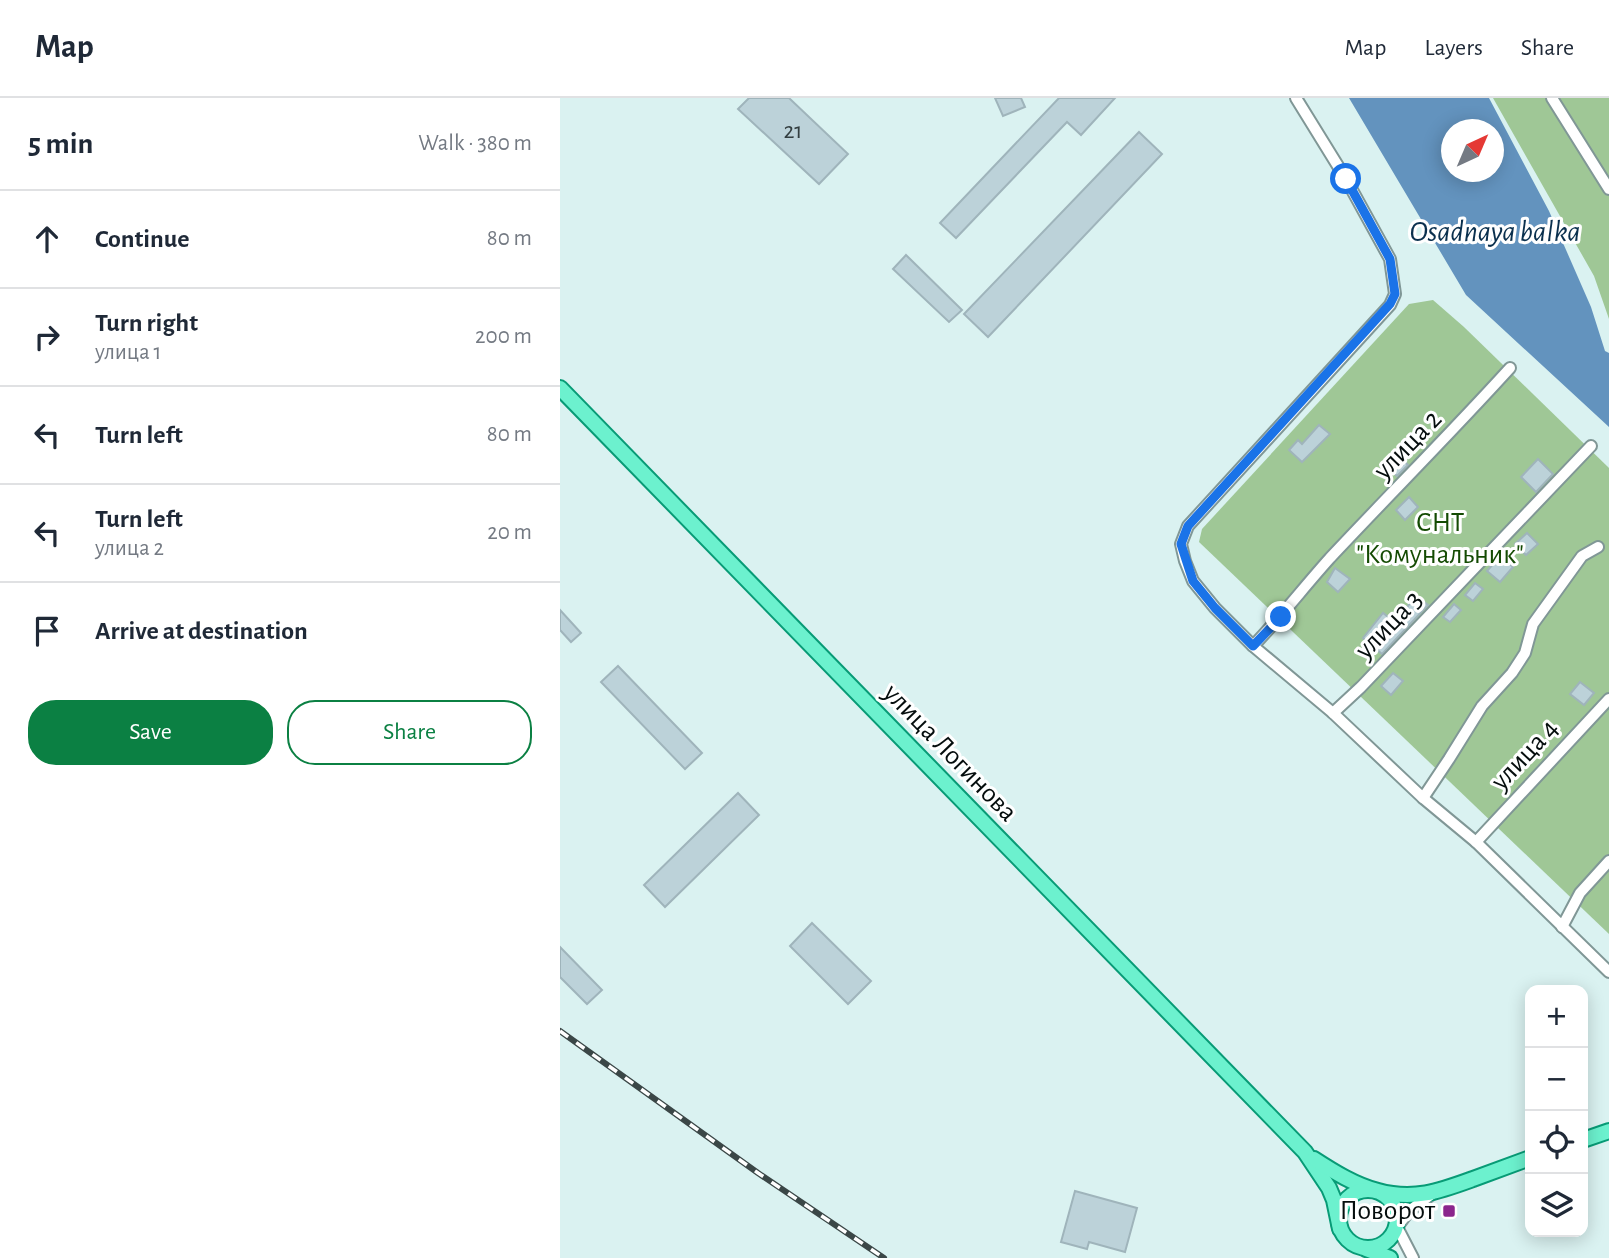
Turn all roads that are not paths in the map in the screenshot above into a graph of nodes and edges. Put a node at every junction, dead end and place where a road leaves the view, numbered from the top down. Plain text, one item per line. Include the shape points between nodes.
1 (1296, 98) edge
2 (1552, 98) edge
3 (1609, 189) edge
4 (1510, 368) dead end
5 (560, 388) edge
6 (1591, 446) dead end
7 (1598, 547) dead end
8 (1253, 646) junction
9 (1609, 699) edge
10 (1333, 713) junction
11 (1423, 798) junction
12 (1476, 842) junction
13 (1609, 861) edge
14 (1562, 927) junction
15 (1609, 972) edge
16 (1609, 1131) edge
17 (1588, 1138) edge
18 (1305, 1152) junction
19 (1525, 1160) edge
20 (1375, 1191) junction
21 (1435, 1193) junction
22 (1396, 1227) junction
23 (1340, 1228) junction
24 (1358, 1247) junction
25 (1391, 1258) edge
26 (1413, 1258) edge

1 - 8 street via 1390,259 1395,294 1188,526 1181,544 1193,581
2 - 3 street
4 - 8 street, улица 2
5 - 18 main road, улица Логинова
6 - 10 street, улица 3
7 - 11 street via 1582,556 1533,624 1525,653 1482,706
8 - 10 street
9 - 12 street, улица 4
10 - 11 street
11 - 12 street
12 - 14 street
13 - 14 street via 1580,893
14 - 15 street
16 - 17 main road
18 - 20 main road
18 - 23 main road via 1329,1188
19 - 21 main road
20 - 21 main road via 1410,1196
20 - 22 main road via 1394,1205
20 - 23 main road via 1359,1191 1346,1200 1339,1213
21 - 22 street via 1409,1211
22 - 24 main road via 1384,1244
22 - 26 street
23 - 24 main road
24 - 25 main road

